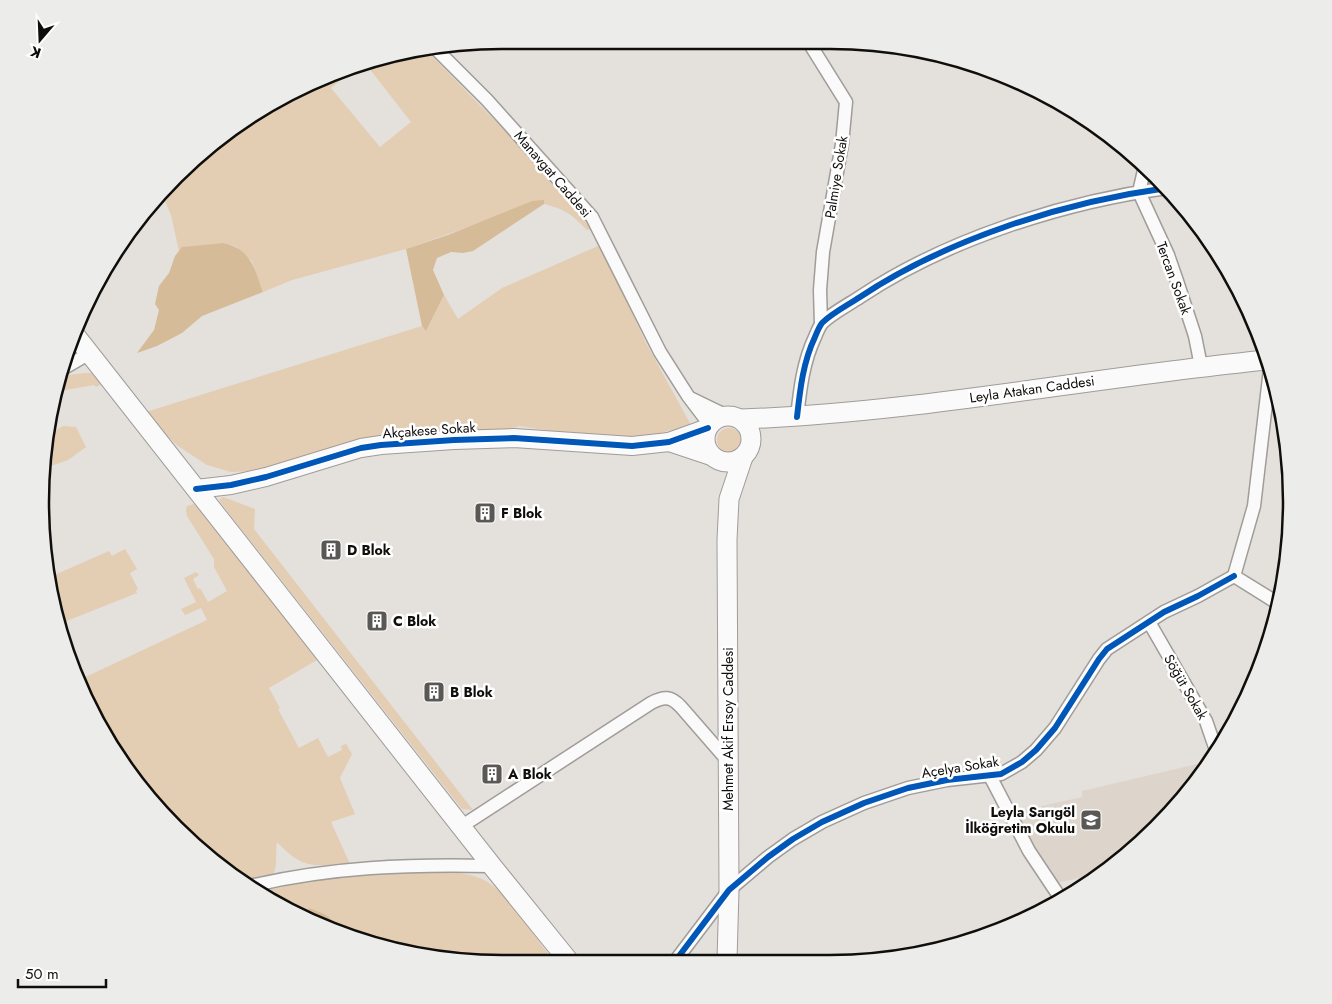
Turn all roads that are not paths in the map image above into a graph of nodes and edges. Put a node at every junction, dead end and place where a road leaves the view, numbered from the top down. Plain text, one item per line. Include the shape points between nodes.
1 (813, 49) edge
2 (440, 53) edge
3 (1143, 175) edge
4 (1157, 189) edge
5 (1139, 192) junction
6 (821, 324) junction
7 (79, 339) edge
8 (90, 353) junction
9 (1260, 361) edge
10 (70, 364) edge
11 (1201, 366) junction
12 (1268, 385) edge
13 (688, 396) junction
14 (797, 417) junction
15 (734, 418) junction
16 (709, 426) junction
17 (752, 440) junction
18 (669, 442) junction
19 (743, 457) junction
20 (717, 459) junction
21 (196, 490) junction
22 (729, 499) junction
23 (1234, 576) junction
24 (1273, 600) edge
25 (1149, 622) junction
26 (1214, 744) edge
27 (728, 762) junction
28 (990, 776) junction
29 (462, 826) junction
30 (492, 866) junction
31 (258, 884) edge
32 (1051, 885) junction
33 (729, 890) junction
34 (1058, 894) edge
35 (1052, 897) edge
36 (564, 955) edge
37 (680, 955) edge
38 (727, 955) edge

1 - 6 street, Palmiye Sokak via 846,102 823,252
2 - 13 street, Manavgat Caddesi via 487,100 592,217 660,352
3 - 5 street
4 - 5 street
5 - 6 street via 1018,223 948,250 869,291
5 - 11 street, Tercan Sokak via 1178,281
6 - 14 street via 806,359
7 - 8 main road
8 - 10 street
8 - 21 main road
9 - 11 main road, Leyla Atakan Caddesi
11 - 14 main road, Leyla Atakan Caddesi via 894,408
12 - 23 street via 1254,506
13 - 15 street
13 - 16 street, Manavgat Caddesi
14 - 15 main road
14 - 17 main road via 767,429
15 - 16 main road via 720,418
15 - 17 main road via 748,426
16 - 18 street
16 - 20 main road via 705,444
17 - 19 main road
18 - 20 street
18 - 21 street, Akçakese Sokak via 611,446 514,438 399,443 360,448 266,477
19 - 20 main road via 728,463
19 - 22 main road
20 - 22 main road
21 - 29 main road
22 - 27 main road, Mehmet Akif Ersoy Caddesi
23 - 24 street
23 - 25 street, Açelya Sokak
25 - 26 street, Söğüt Sokak via 1206,722
25 - 28 street, Açelya Sokak via 1107,649 1098,659 1055,728 1036,750 1010,770
27 - 29 street via 674,699 666,697 651,703
27 - 33 main road, Mehmet Akif Ersoy Caddesi
28 - 32 street via 1029,851
28 - 33 street, Açelya Sokak via 908,788 844,811 793,839
29 - 30 main road
30 - 31 street via 333,870
30 - 36 main road
32 - 34 street
32 - 35 street
33 - 37 street, Açelya Sokak
33 - 38 main road, Mehmet Akif Ersoy Caddesi

